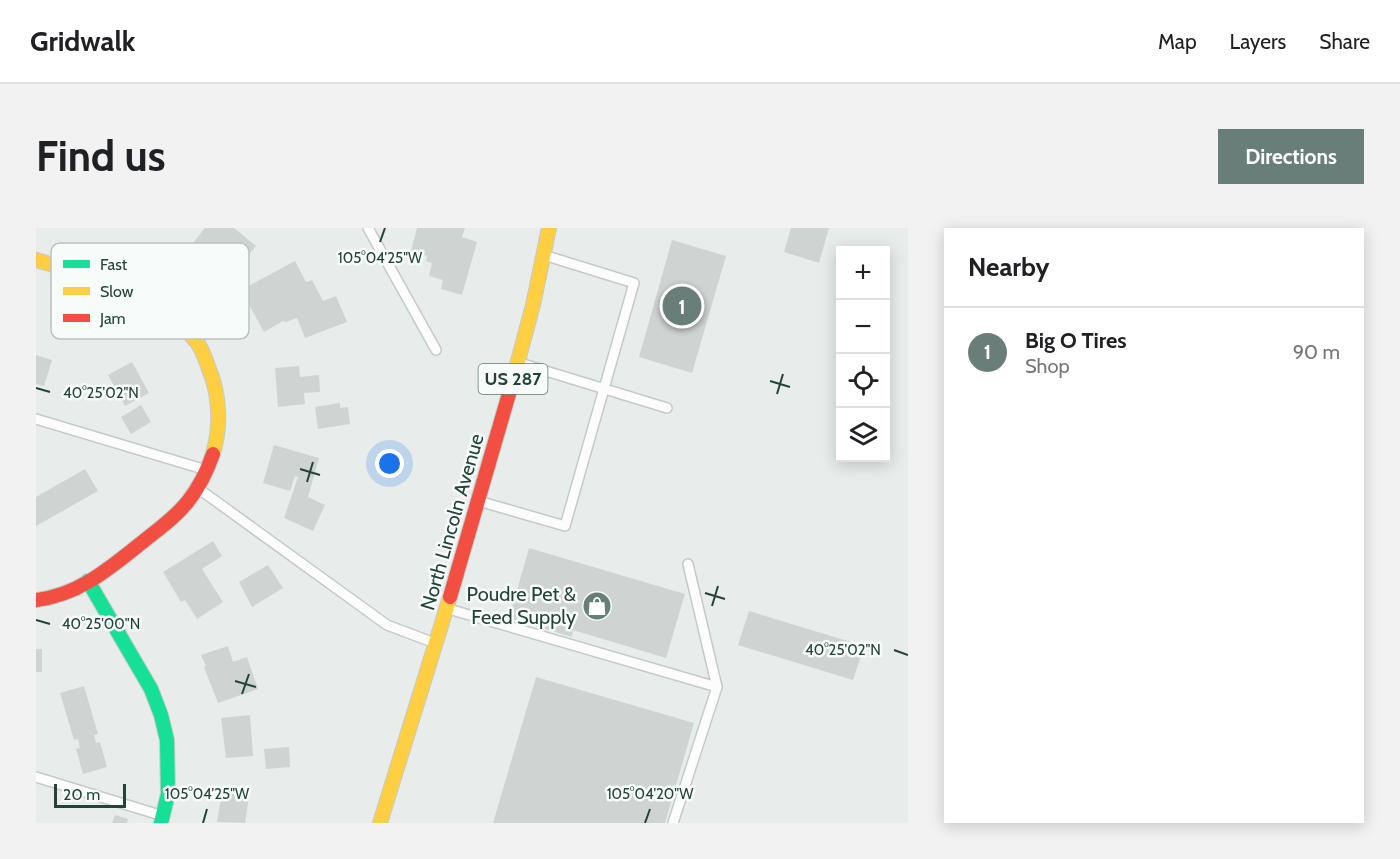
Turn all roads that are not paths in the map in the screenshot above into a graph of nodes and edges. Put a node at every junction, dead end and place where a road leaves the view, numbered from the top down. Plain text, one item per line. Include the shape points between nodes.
1 (368, 228) edge
2 (549, 228) edge
3 (545, 255) junction
4 (36, 260) edge
5 (51, 265) edge
6 (193, 339) edge
7 (436, 350) dead end
8 (517, 363) junction
9 (604, 388) junction
10 (667, 408) dead end
11 (36, 419) edge
12 (208, 471) junction
13 (197, 488) junction
14 (479, 501) junction
15 (688, 564) dead end
16 (88, 581) junction
17 (36, 600) edge
18 (447, 609) junction
19 (436, 643) junction
20 (717, 687) junction
21 (36, 777) edge
22 (162, 819) edge
23 (380, 823) edge
24 (673, 823) edge

1 - 7 lane
2 - 3 main road, North Lincoln Avenue / US 287
3 - 8 main road, North Lincoln Avenue / US 287
3 - 9 lane via 634,283
4 - 5 main road
6 - 12 main road via 199,345 218,395 218,441
8 - 9 lane
8 - 14 main road, North Lincoln Avenue / US 287
9 - 10 lane
9 - 14 lane via 565,526
11 - 12 lane
12 - 13 main road
13 - 16 main road via 166,523 123,559
13 - 19 lane via 387,624
14 - 18 main road, North Lincoln Avenue / US 287
15 - 20 lane
16 - 17 main road via 68,592
16 - 22 main road via 151,689 161,715 167,740 168,794
18 - 19 main road, North Lincoln Avenue / US 287
18 - 20 lane
19 - 23 main road, North Lincoln Avenue / US 287
20 - 24 lane
21 - 22 lane

